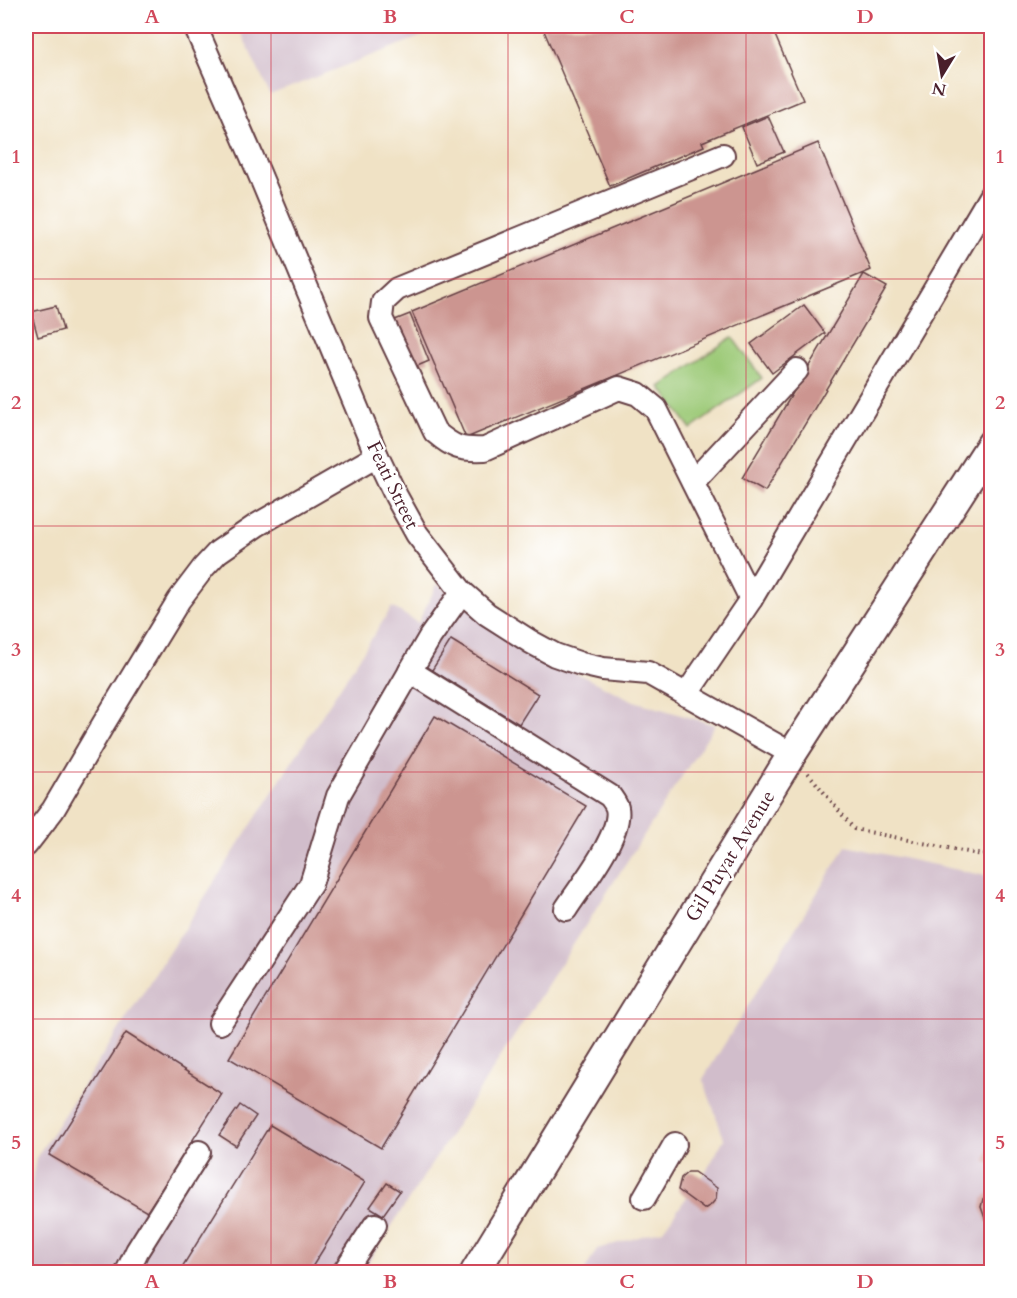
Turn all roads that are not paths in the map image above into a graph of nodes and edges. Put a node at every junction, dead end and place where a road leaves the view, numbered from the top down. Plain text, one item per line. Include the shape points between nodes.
1 (195, 26) edge
2 (723, 155) dead end
3 (992, 193) edge
4 (797, 370) dead end
5 (992, 443) edge
6 (377, 456) junction
7 (693, 482) junction
8 (462, 592) junction
9 (751, 599) junction
10 (410, 671) junction
11 (686, 695) junction
12 (792, 754) junction
13 (26, 845) edge
14 (566, 909) dead end
15 (220, 1023) dead end
16 (675, 1144) dead end
17 (199, 1152) dead end
18 (644, 1198) dead end
19 (375, 1225) dead end
20 (126, 1272) edge
21 (344, 1272) edge
22 (475, 1272) edge

1 - 6 street, Feati Street
2 - 7 street via 397,289 383,302 381,318 435,432 447,442 465,450 485,448 619,388 638,394 656,409
3 - 9 street
4 - 7 street
5 - 12 main road, Gil Puyat Avenue
6 - 8 street, Feati Street via 417,534
6 - 13 street via 257,525 218,552 204,567 179,600 53,810
7 - 9 street
8 - 10 street
8 - 11 street, Feati Street via 487,614 555,654 603,669 648,673
9 - 11 street
10 - 14 street via 610,796 617,808 609,844
10 - 15 street via 338,796 310,884
11 - 12 street, Feati Street
12 - 22 main road, Gil Puyat Avenue
16 - 18 street
17 - 20 street
19 - 21 street

